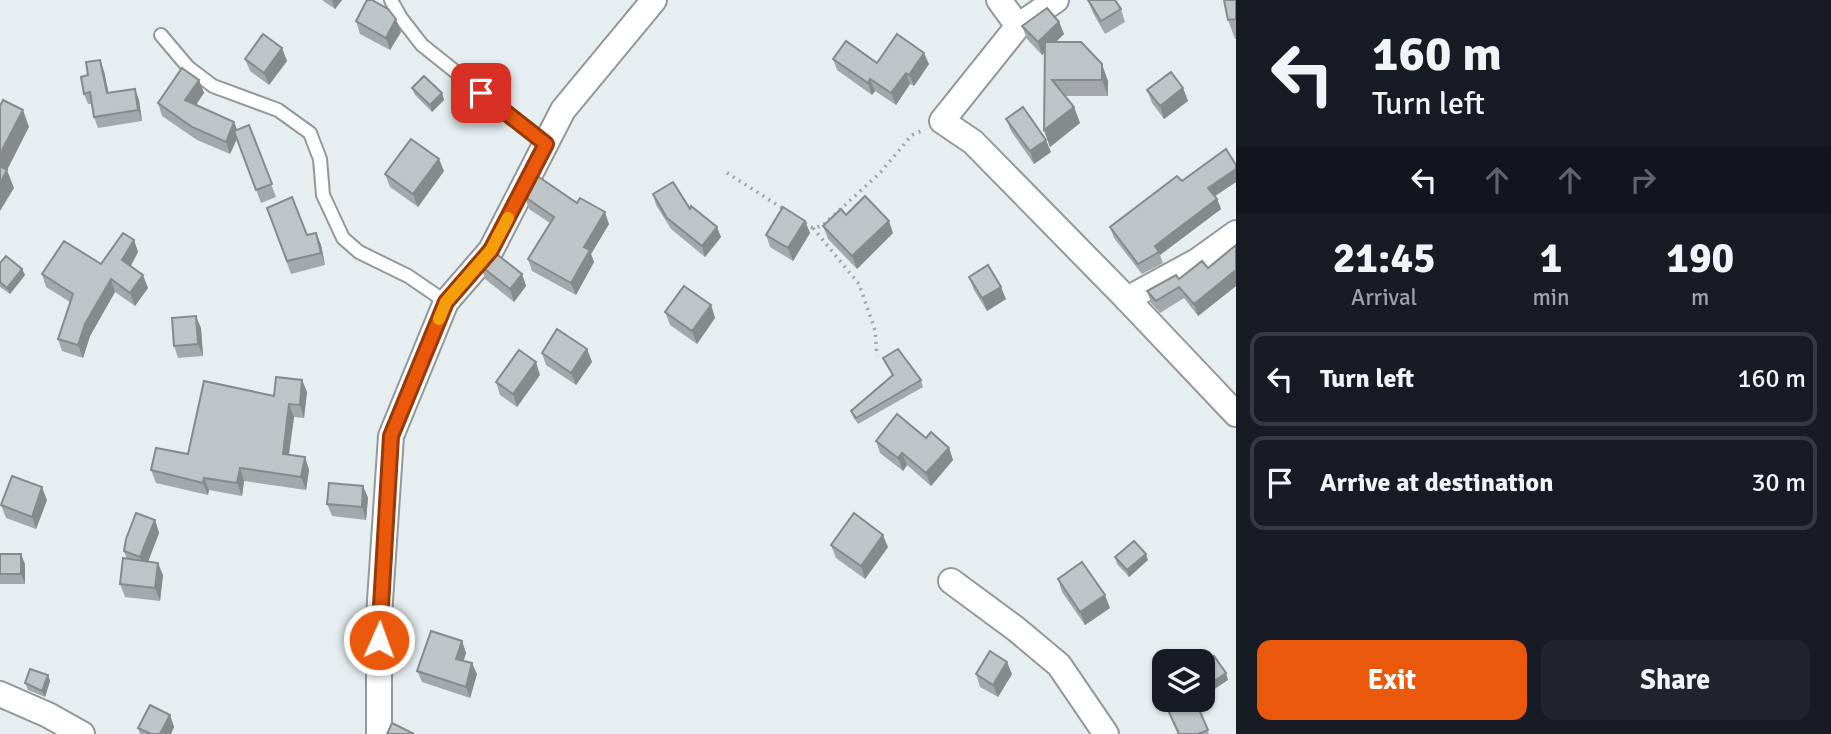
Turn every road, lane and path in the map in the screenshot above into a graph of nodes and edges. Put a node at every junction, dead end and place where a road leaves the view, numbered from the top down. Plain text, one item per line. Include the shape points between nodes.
1 (391, 0) edge
2 (654, 0) edge
3 (999, 0) edge
4 (1056, 0) edge
5 (1018, 26) junction
6 (161, 36) dead end
7 (942, 121) junction
8 (546, 144) junction
9 (727, 173) dead end
10 (791, 214) edge
11 (801, 220) edge
12 (813, 228) junction
13 (1236, 233) edge
14 (1128, 299) junction
15 (446, 302) junction
16 (877, 356) dead end
17 (1236, 414) edge
18 (951, 580) dead end
19 (0, 694) edge
20 (82, 734) edge
21 (379, 734) edge
22 (1106, 734) edge

1 - 8 lane via 422,45
2 - 8 street via 563,110
3 - 5 street
4 - 5 street
5 - 7 street
6 - 15 lane via 188,67 213,86 278,110 310,133 320,159 323,195 343,238
7 - 12 path via 912,135 852,200 822,226
7 - 14 street via 973,142
8 - 15 street via 491,250
9 - 10 path
11 - 12 path
12 - 16 path via 859,284 876,330
13 - 14 street via 1197,261
14 - 17 street
15 - 21 street via 391,436 379,616
18 - 22 street via 1059,665
19 - 20 street

